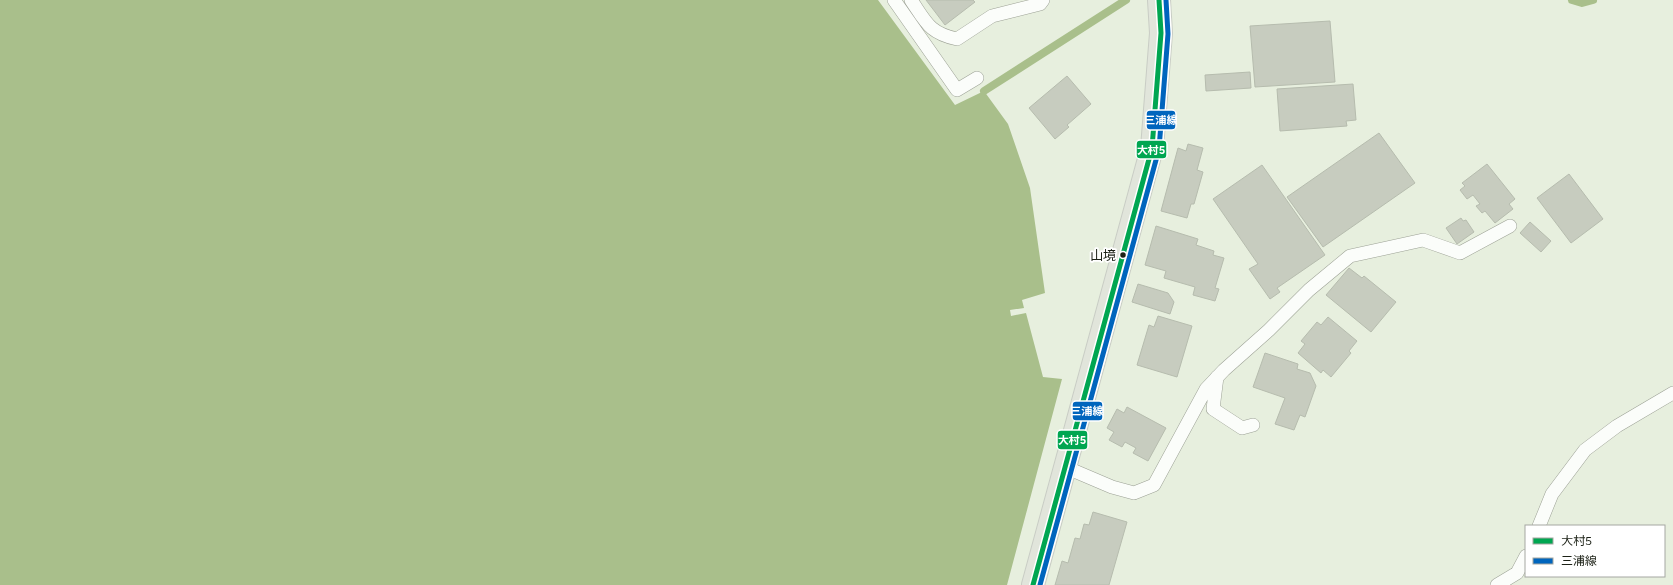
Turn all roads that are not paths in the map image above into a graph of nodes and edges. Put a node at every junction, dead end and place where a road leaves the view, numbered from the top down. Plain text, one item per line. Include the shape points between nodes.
1 (894, 0) edge
2 (911, 0) edge
3 (1043, 0) edge
4 (1159, 0) edge
5 (977, 78) dead end
6 (1510, 226) dead end
7 (1217, 377) junction
8 (1673, 393) edge
9 (1253, 425) dead end
10 (1065, 467) junction
11 (1539, 525) edge
12 (1525, 558) edge
13 (1033, 585) edge
14 (1497, 585) edge

1 - 5 lane via 957,90
2 - 3 lane via 932,30 957,39 992,16 1040,4
4 - 10 main road via 1160,33 1152,148
6 - 7 lane via 1460,253 1423,240 1350,256 1309,290
7 - 9 lane via 1213,409 1242,428
7 - 10 lane via 1206,389 1154,485 1134,494
8 - 11 lane via 1617,426 1585,450 1552,494
10 - 13 main road
12 - 14 lane via 1517,573

